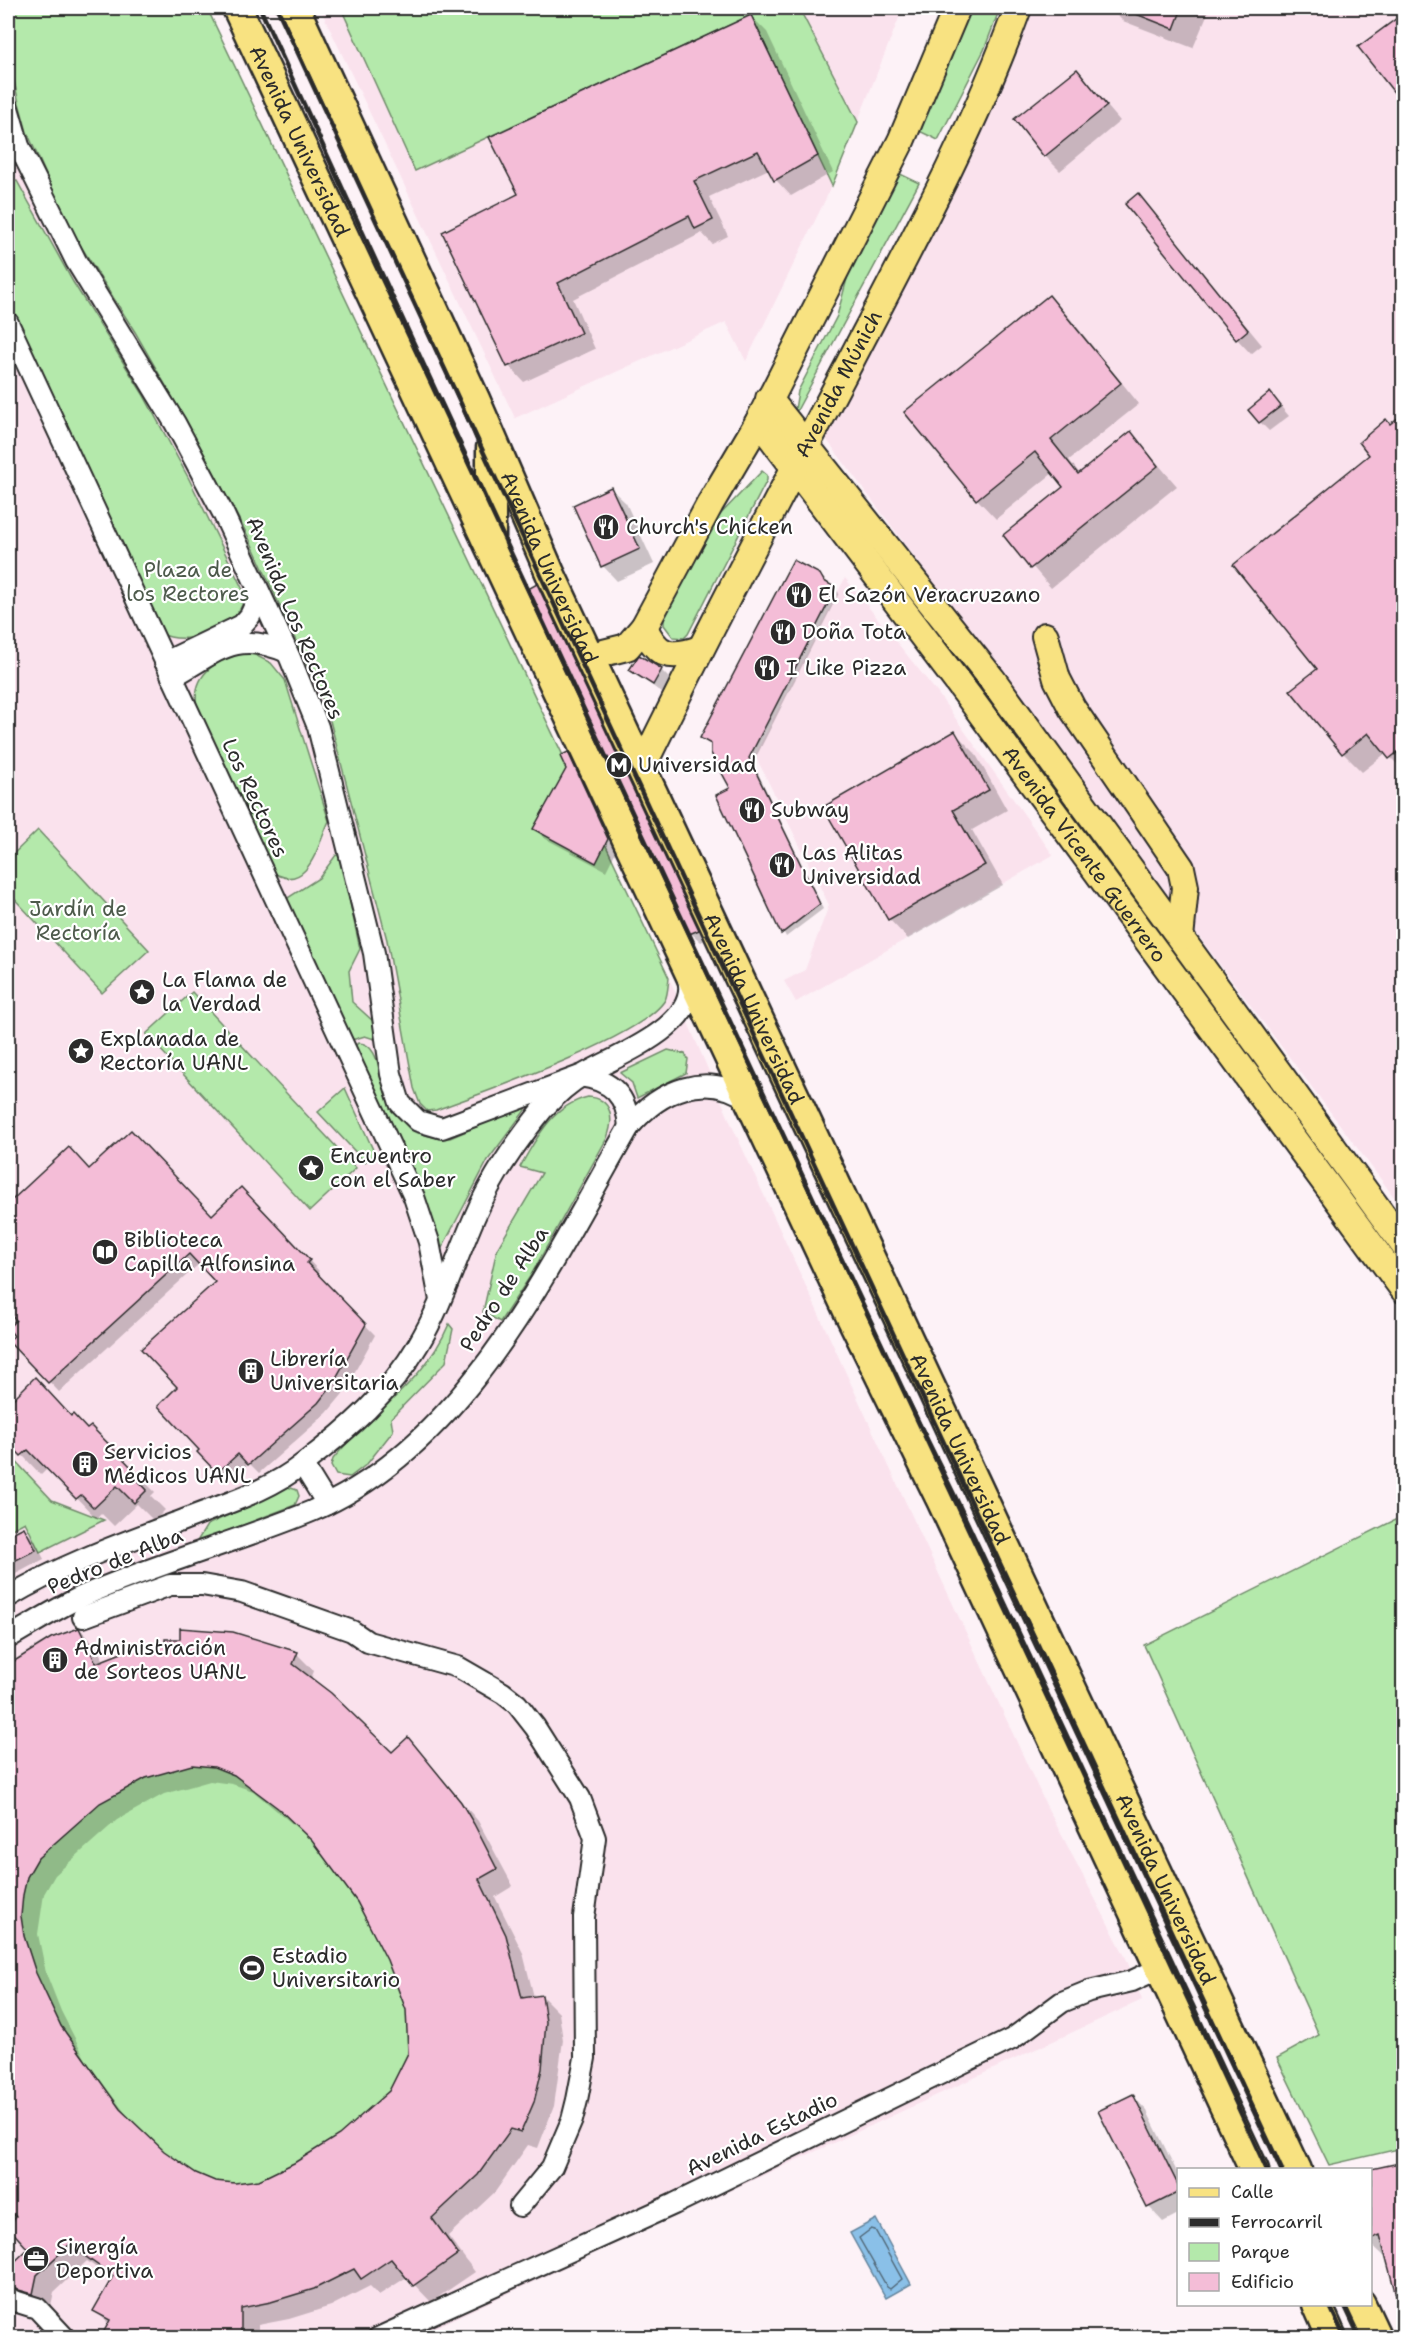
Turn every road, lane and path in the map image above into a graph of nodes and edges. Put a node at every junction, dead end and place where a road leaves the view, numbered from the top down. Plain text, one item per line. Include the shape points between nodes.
1 (237, 8) edge
2 (295, 8) edge
3 (957, 8) edge
4 (1017, 8) edge
5 (8, 108) edge
6 (19, 146) junction
7 (8, 163) edge
8 (8, 323) edge
9 (764, 410) junction
10 (491, 437) junction
11 (801, 455) junction
12 (490, 545) junction
13 (260, 594) junction
14 (644, 627) junction
15 (1045, 636) dead end
16 (700, 649) junction
17 (287, 652) junction
18 (599, 654) dead end
19 (169, 670) junction
20 (648, 755) dead end
21 (1180, 938) junction
22 (674, 941) junction
23 (580, 1076) junction
24 (752, 1102) junction
25 (629, 1128) junction
26 (1404, 1245) edge
27 (1404, 1290) edge
28 (441, 1300) junction
29 (303, 1465) junction
30 (327, 1503) junction
31 (8, 1597) edge
32 (83, 1617) dead end
33 (8, 1638) edge
34 (1029, 1687) junction
35 (1128, 1809) junction
36 (1160, 1968) junction
37 (1254, 2168) edge
38 (1298, 2168) edge
39 (520, 2206) dead end
40 (8, 2299) edge
41 (1318, 2306) edge
42 (1362, 2306) edge
43 (65, 2337) edge
44 (378, 2337) edge
45 (1332, 2337) edge
46 (1377, 2337) edge

1 - 12 highway, Avenida Universidad
2 - 10 highway, Avenida Universidad
3 - 9 main road via 901,141
4 - 11 main road, Avenida Múnich via 952,167
5 - 6 street, Avenida Los Rectores
6 - 7 street
6 - 13 street, Avenida Los Rectores via 76,261 175,423
8 - 19 street, Los Rectores
9 - 11 main road, Avenida Vicente Guerrero
9 - 14 main road
10 - 12 highway
10 - 35 highway, Avenida Universidad via 550,573
11 - 16 main road, Avenida Múnich
11 - 21 main road, Avenida Vicente Guerrero via 992,679
11 - 27 main road, Avenida Vicente Guerrero via 969,698
12 - 22 highway, Avenida Universidad
13 - 17 street, Avenida Los Rectores
13 - 19 street via 242,625
14 - 16 main road via 650,640 665,653 674,656
14 - 18 main road via 627,647
15 - 21 main road via 1057,679 1072,708 1181,868 1185,887
16 - 20 main road, Avenida Múnich
17 - 19 street via 266,643 243,641
17 - 23 street, Avenida Los Rectores via 318,727 362,896 391,1074 400,1103 418,1121 442,1128
19 - 28 street, Los Rectores via 414,1197 429,1242
21 - 26 main road, Avenida Vicente Guerrero
22 - 23 street, Pedro de Alba via 690,984 689,999 682,1012 652,1038
22 - 24 highway, Avenida Universidad
23 - 25 street via 597,1078 615,1089 626,1105
23 - 28 street, Pedro de Alba via 543,1109 500,1167
24 - 25 street, Pedro de Alba via 735,1090 697,1085 662,1098
24 - 34 highway, Avenida Universidad
25 - 30 street, Pedro de Alba via 513,1328 460,1398 397,1458
28 - 29 street, Pedro de Alba via 411,1358 378,1399
29 - 30 street
29 - 31 street, Pedro de Alba via 264,1489 122,1543
30 - 33 street, Pedro de Alba via 81,1597
32 - 39 street via 170,1585 202,1585 242,1592 352,1631 368,1642 458,1667 503,1693 535,1727 580,1798 595,1838 584,1917 585,2058 579,2090 572,2120 552,2167
34 - 35 highway
34 - 36 highway, Avenida Universidad
35 - 38 highway, Avenida Universidad
36 - 37 highway, Avenida Universidad
36 - 44 street, Avenida Estadio via 1132,1981 1062,2002 1011,2039 901,2093 674,2204
40 - 43 street via 37,2308
41 - 45 highway
42 - 46 highway

